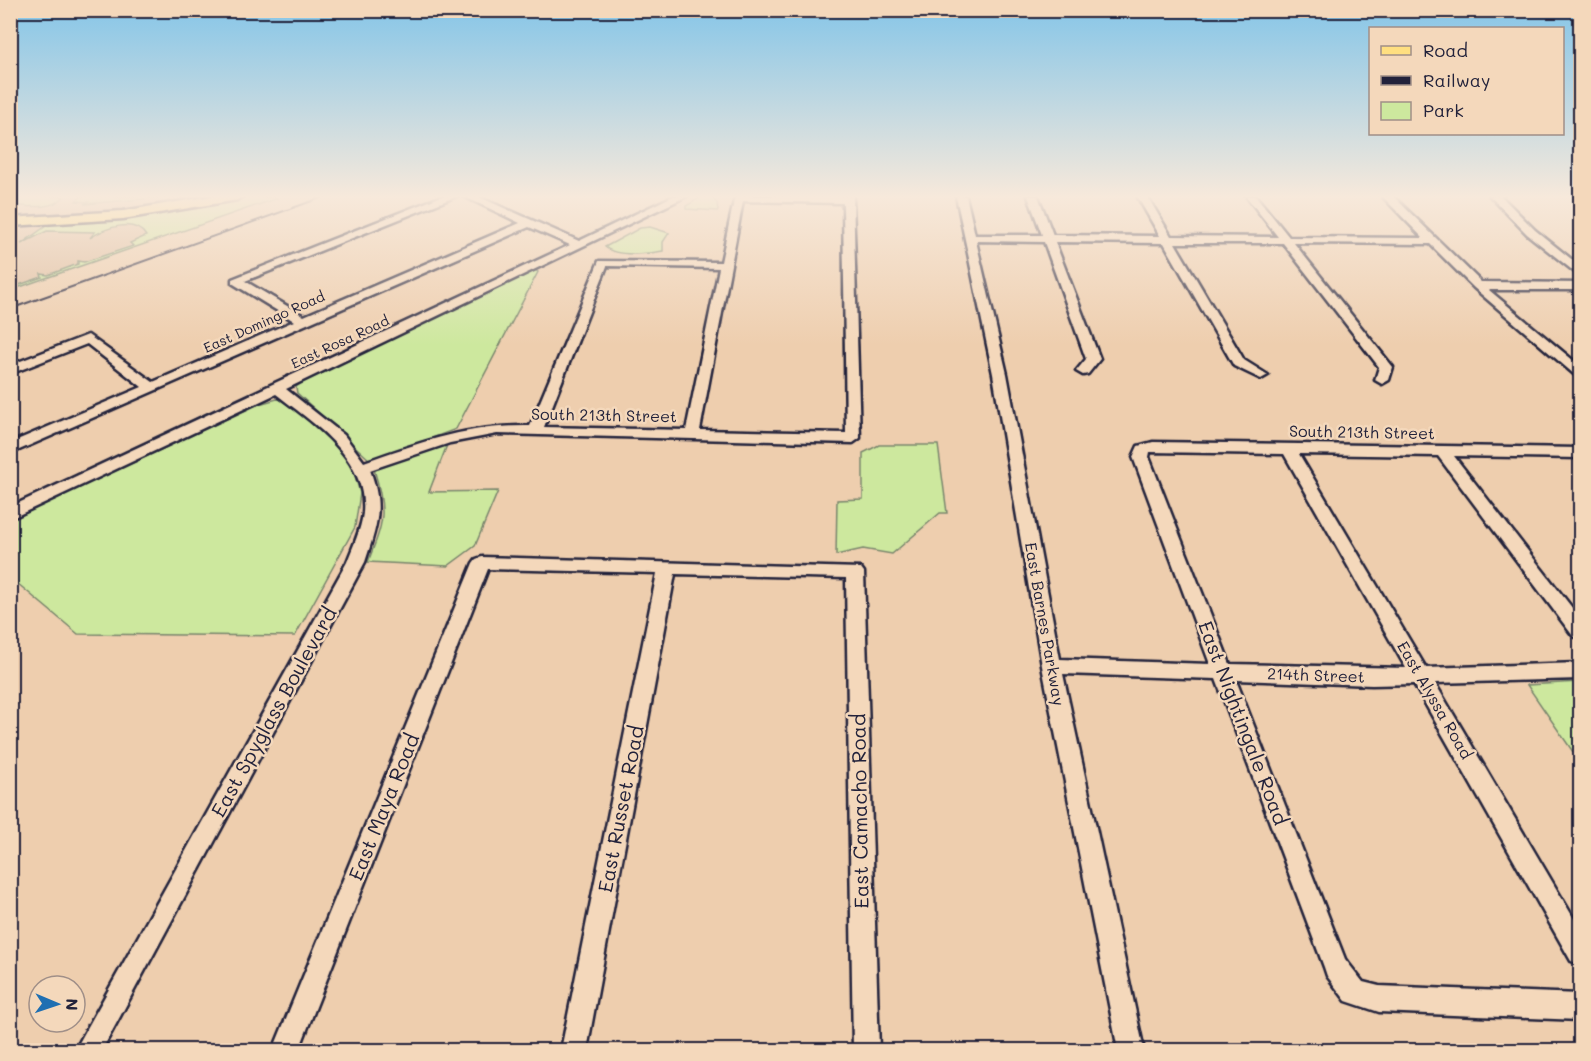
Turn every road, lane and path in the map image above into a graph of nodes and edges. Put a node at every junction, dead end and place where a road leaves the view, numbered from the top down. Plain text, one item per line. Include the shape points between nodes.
1 (325, 246) edge
2 (477, 246) edge
3 (578, 246) edge
4 (729, 246) edge
5 (849, 246) edge
6 (972, 246) edge
7 (1052, 246) edge
8 (1171, 246) edge
9 (1290, 246) edge
10 (1436, 246) edge
11 (1548, 246) edge
12 (725, 266) junction
13 (1581, 271) edge
14 (1478, 285) junction
15 (1581, 286) edge
16 (303, 321) junction
17 (10, 370) edge
18 (1083, 371) dead end
19 (1581, 372) edge
20 (1261, 375) dead end
21 (1382, 380) dead end
22 (152, 387) junction
23 (277, 388) junction
24 (535, 431) junction
25 (692, 434) junction
26 (10, 449) edge
27 (1143, 449) joint
28 (1289, 449) junction
29 (1442, 451) junction
30 (1581, 453) edge
31 (361, 468) junction
32 (10, 514) edge
33 (667, 568) junction
34 (1581, 631) edge
35 (1052, 666) junction
36 (1581, 670) edge
37 (1224, 672) junction
38 (1420, 676) junction
39 (1581, 952) edge
40 (1581, 1007) edge
41 (88, 1050) edge
42 (286, 1050) edge
43 (574, 1050) edge
44 (866, 1050) edge
45 (1131, 1050) edge

1 - 16 street via 236,280
2 - 16 street, East Domingo Road
3 - 23 street, East Rosa Road
4 - 12 street
5 - 25 street, South 213th Street via 853,438
6 - 35 street, East Barnes Parkway via 1000,374
7 - 18 street via 1093,359
8 - 20 street via 1239,363
9 - 21 street via 1386,367
10 - 14 street
11 - 13 street
12 - 24 street via 603,263
12 - 25 street
14 - 15 street
14 - 19 street
16 - 22 street, East Domingo Road
17 - 22 street via 88,339
22 - 26 street, East Domingo Road
23 - 31 street, East Spyglass Boulevard via 338,438
23 - 32 street, East Rosa Road
24 - 25 street, South 213th Street
24 - 31 street, South 213th Street via 475,432
27 - 28 street, South 213th Street
27 - 37 street, East Nightingale Road via 1141,457
28 - 29 street, South 213th Street
28 - 38 street, East Alyssa Road
29 - 30 street, South 213th Street
29 - 34 street
31 - 41 street, East Spyglass Boulevard via 369,488 371,510 356,562
33 - 42 street, East Maya Road via 482,563
33 - 43 street, East Russet Road
33 - 44 street, East Camacho Road via 855,572
35 - 37 street, 214th Street
35 - 45 street, East Barnes Parkway
36 - 38 street, 214th Street
37 - 38 street, 214th Street
37 - 40 street, East Nightingale Road via 1336,967 1355,992 1379,999
38 - 39 street, East Alyssa Road

